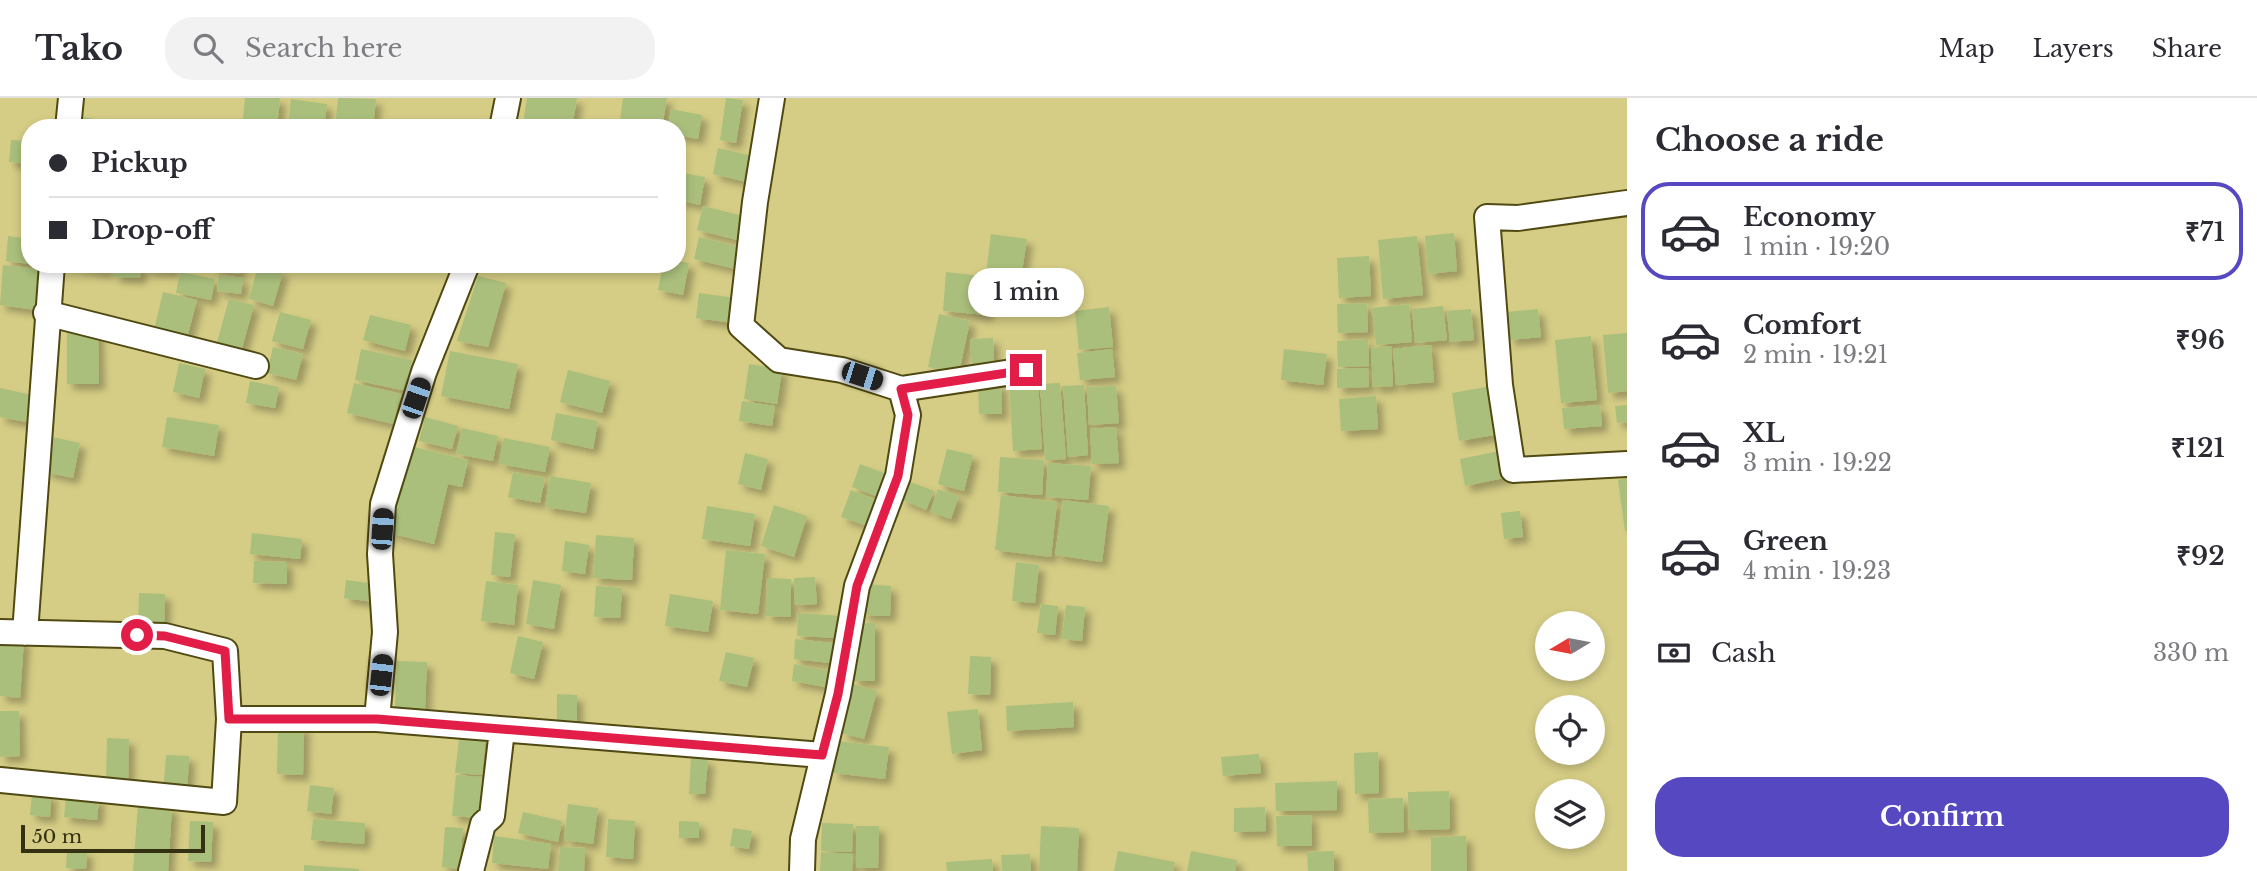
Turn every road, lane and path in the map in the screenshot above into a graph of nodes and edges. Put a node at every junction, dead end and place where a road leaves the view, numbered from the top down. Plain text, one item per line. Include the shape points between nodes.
1 (71, 98) edge
2 (508, 98) edge
3 (772, 98) edge
4 (69, 119) edge
5 (504, 119) edge
6 (1627, 203) edge
7 (51, 273) edge
8 (463, 273) edge
9 (46, 313) junction
10 (256, 366) dead end
11 (1026, 370) dead end
12 (901, 389) junction
13 (1627, 464) edge
14 (0, 632) edge
15 (25, 633) junction
16 (229, 719) junction
17 (377, 719) junction
18 (502, 730) junction
19 (822, 755) junction
20 (0, 780) edge
21 (471, 871) edge
22 (802, 871) edge

1 - 4 street
2 - 5 street
3 - 12 street via 741,326 779,360 842,370
6 - 13 street via 1518,218 1488,217 1500,386 1513,470
7 - 9 street
8 - 17 street via 424,372 383,504 380,554 385,632
9 - 10 street
9 - 15 street
11 - 12 street
12 - 19 street via 908,415 898,476 857,586
14 - 15 street
15 - 16 street via 165,636 225,651
16 - 17 street
16 - 20 street via 224,802
17 - 18 street
18 - 19 street
18 - 21 street via 492,816 483,824
19 - 22 street via 803,839

